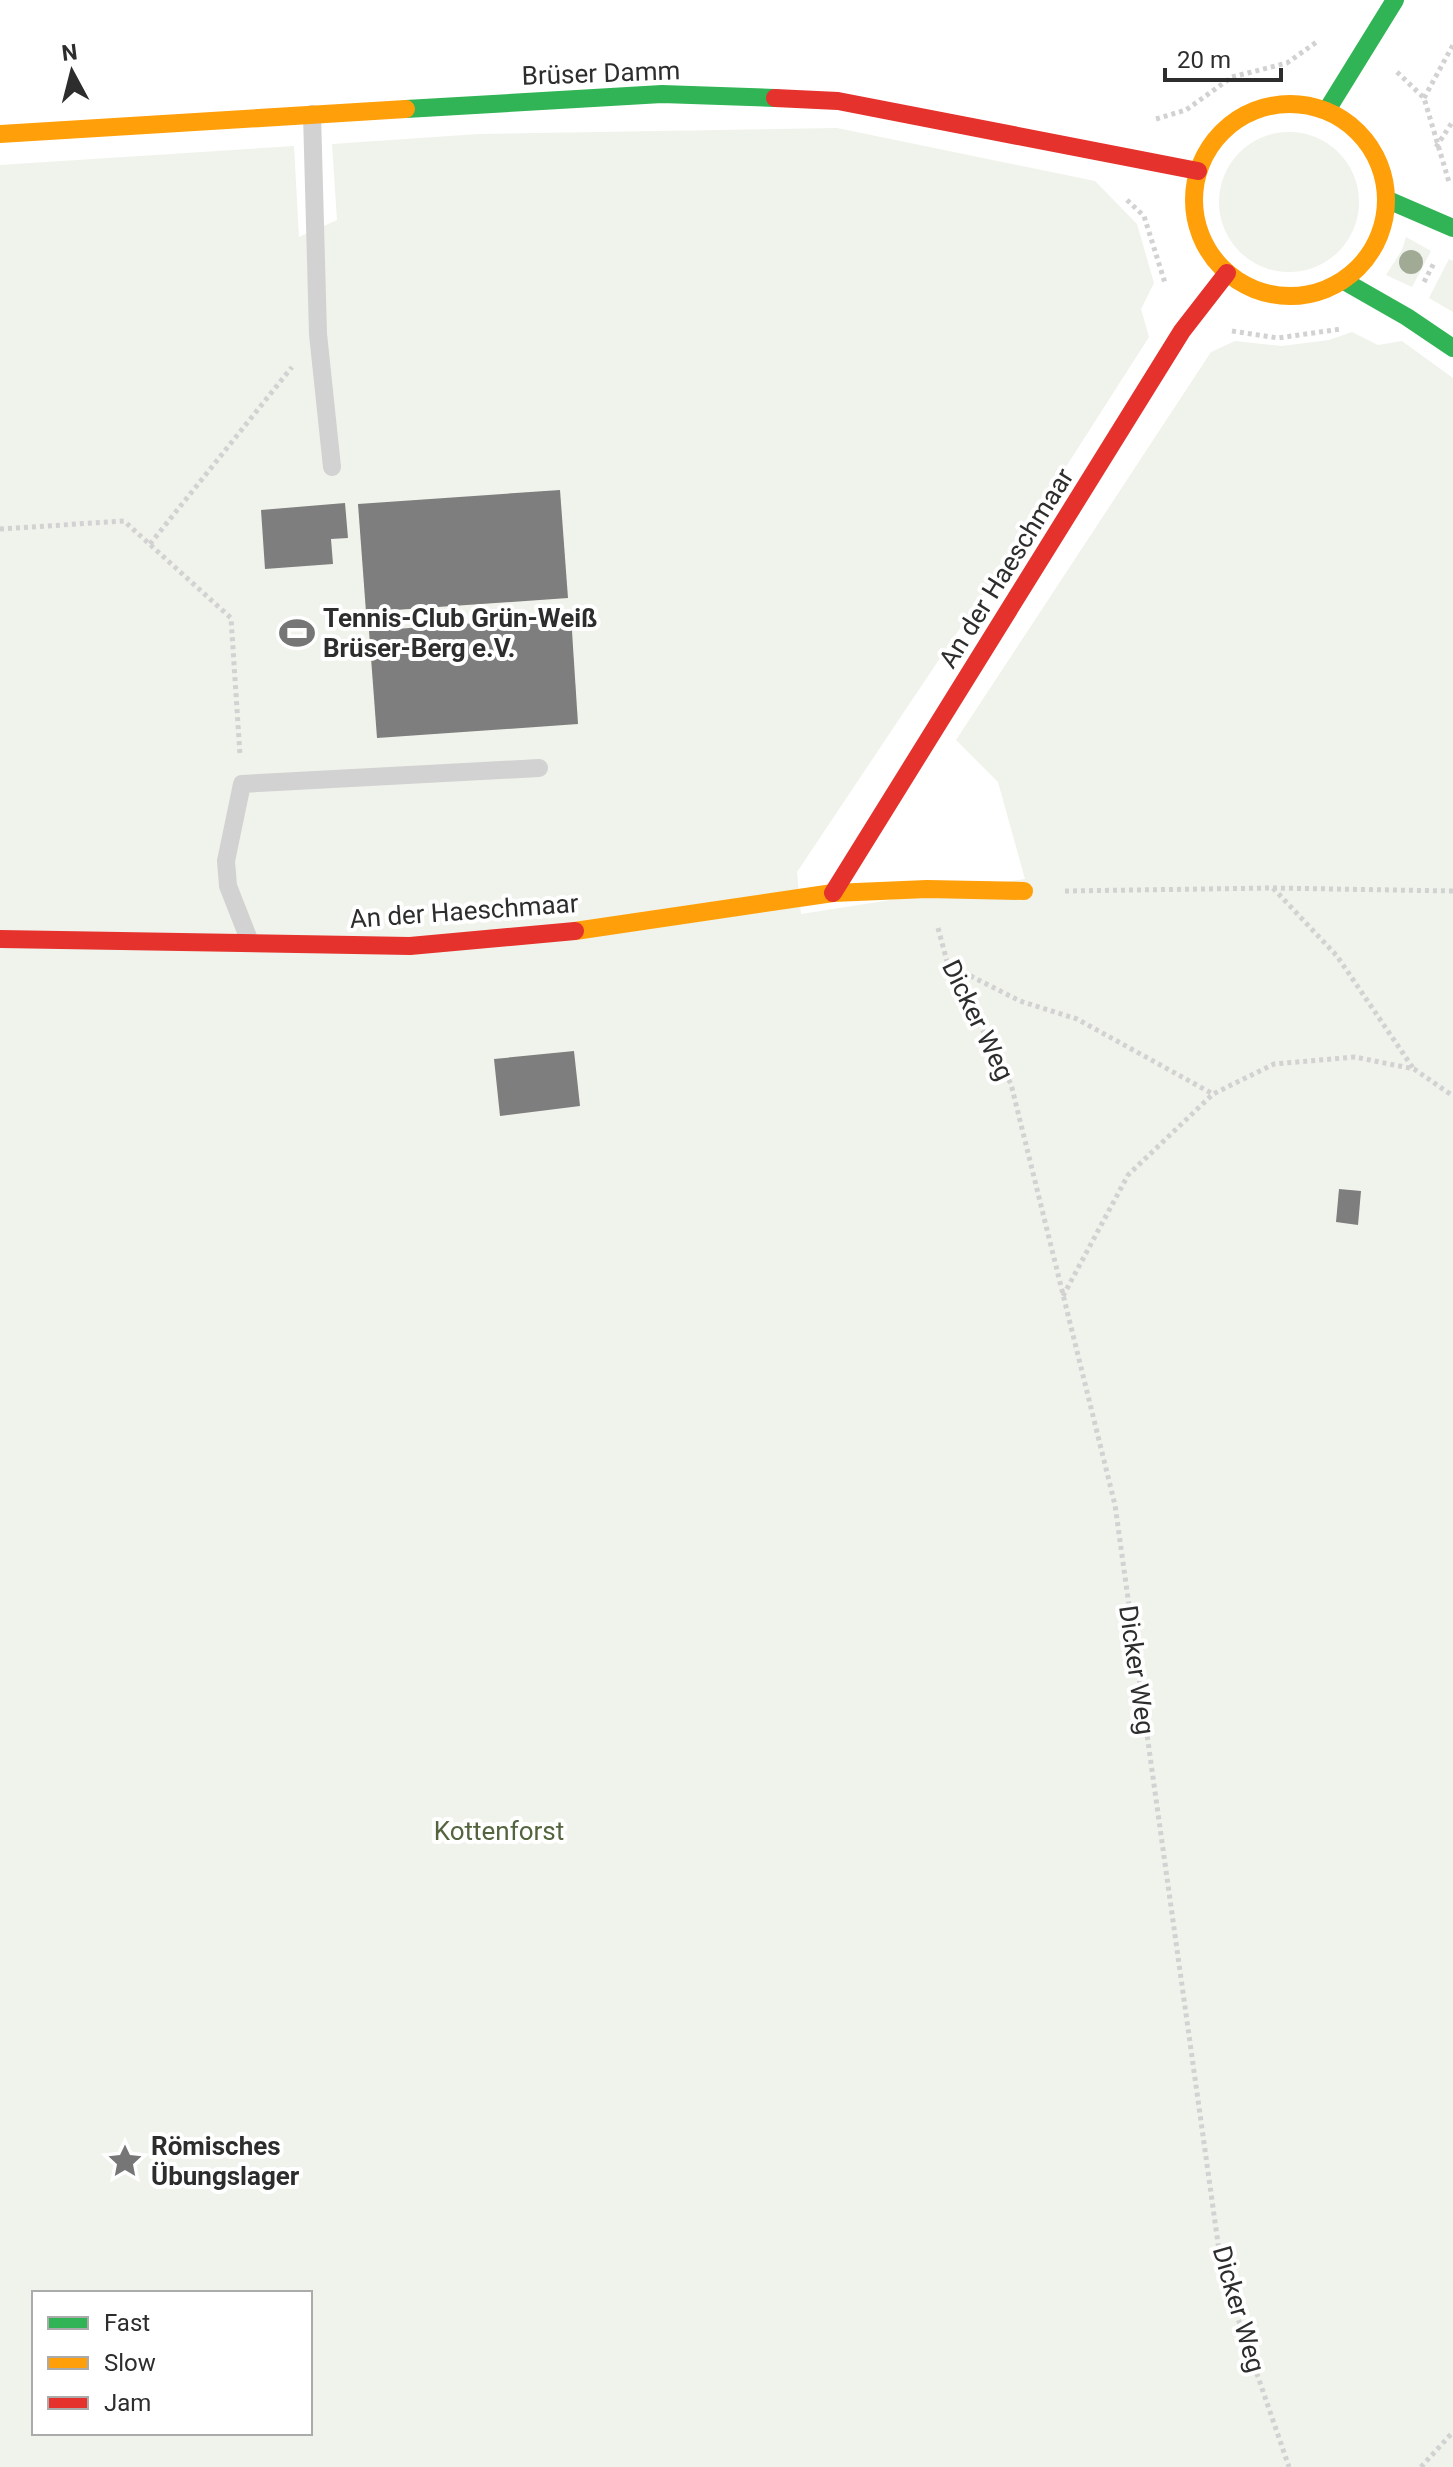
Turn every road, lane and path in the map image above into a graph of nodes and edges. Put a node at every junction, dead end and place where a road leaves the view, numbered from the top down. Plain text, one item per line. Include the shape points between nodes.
1 (1395, 0) edge
2 (1327, 35) dead end
3 (1453, 45) edge
4 (1400, 73) dead end
5 (1424, 98) junction
6 (1186, 110) dead end
7 (1327, 110) junction
8 (312, 114) junction
9 (1453, 121) edge
10 (0, 134) edge
11 (1436, 147) junction
12 (1198, 171) junction
13 (1121, 194) dead end
14 (1453, 194) edge
15 (1388, 200) junction
16 (1453, 228) edge
17 (1439, 253) dead end
18 (1227, 273) junction
19 (1344, 281) junction
20 (1419, 291) dead end
21 (1164, 293) dead end
22 (1345, 328) dead end
23 (318, 334) junction
24 (1220, 338) dead end
25 (1453, 348) edge
26 (332, 467) dead end
27 (0, 529) edge
28 (150, 544) junction
29 (539, 768) dead end
30 (242, 784) junction
31 (1273, 888) junction
32 (927, 889) junction
33 (1024, 891) joint
34 (1453, 891) edge
35 (833, 893) junction
36 (0, 939) edge
37 (252, 944) junction
38 (948, 965) junction
39 (1414, 1069) junction
40 (1213, 1094) junction
41 (1453, 1096) edge
42 (1063, 1296) junction
43 (1453, 2432) edge
44 (1289, 2467) edge
45 (1421, 2467) edge

1 - 7 street
2 - 6 path via 1287,63 1232,77
3 - 5 path
4 - 5 path
5 - 11 path
7 - 12 street via 1295,103 1263,107 1235,120 1212,143
7 - 15 street via 1352,124 1371,145 1384,171
8 - 10 street, Brüser Damm
8 - 12 street, Brüser Damm via 662,94 838,101
8 - 23 lane
9 - 11 path
11 - 14 path
12 - 18 street via 1193,199 1197,226 1208,252
13 - 21 path via 1144,216
15 - 16 street
15 - 19 street via 1376,246
17 - 20 path
18 - 19 street via 1253,290 1284,297 1315,294
18 - 35 street, An der Haeschmaar via 1182,331
19 - 25 street
22 - 24 path via 1278,338 1232,331
23 - 26 lane
23 - 28 path
27 - 28 path via 124,521
28 - 30 path via 231,618
29 - 30 lane
30 - 37 lane via 226,861 228,886
31 - 33 path
31 - 34 path
31 - 39 path via 1337,956
32 - 33 street, An der Haeschmaar
32 - 35 street, An der Haeschmaar
32 - 38 path, Dicker Weg
35 - 37 street, An der Haeschmaar via 584,930 410,946
36 - 37 street, An der Haeschmaar
38 - 40 path via 1020,1001 1077,1019
38 - 42 path, Dicker Weg via 1011,1084
39 - 40 path via 1355,1057 1274,1064
39 - 41 path
40 - 42 path via 1128,1175
42 - 44 path, Dicker Weg via 1115,1505 1222,2272
43 - 45 path

